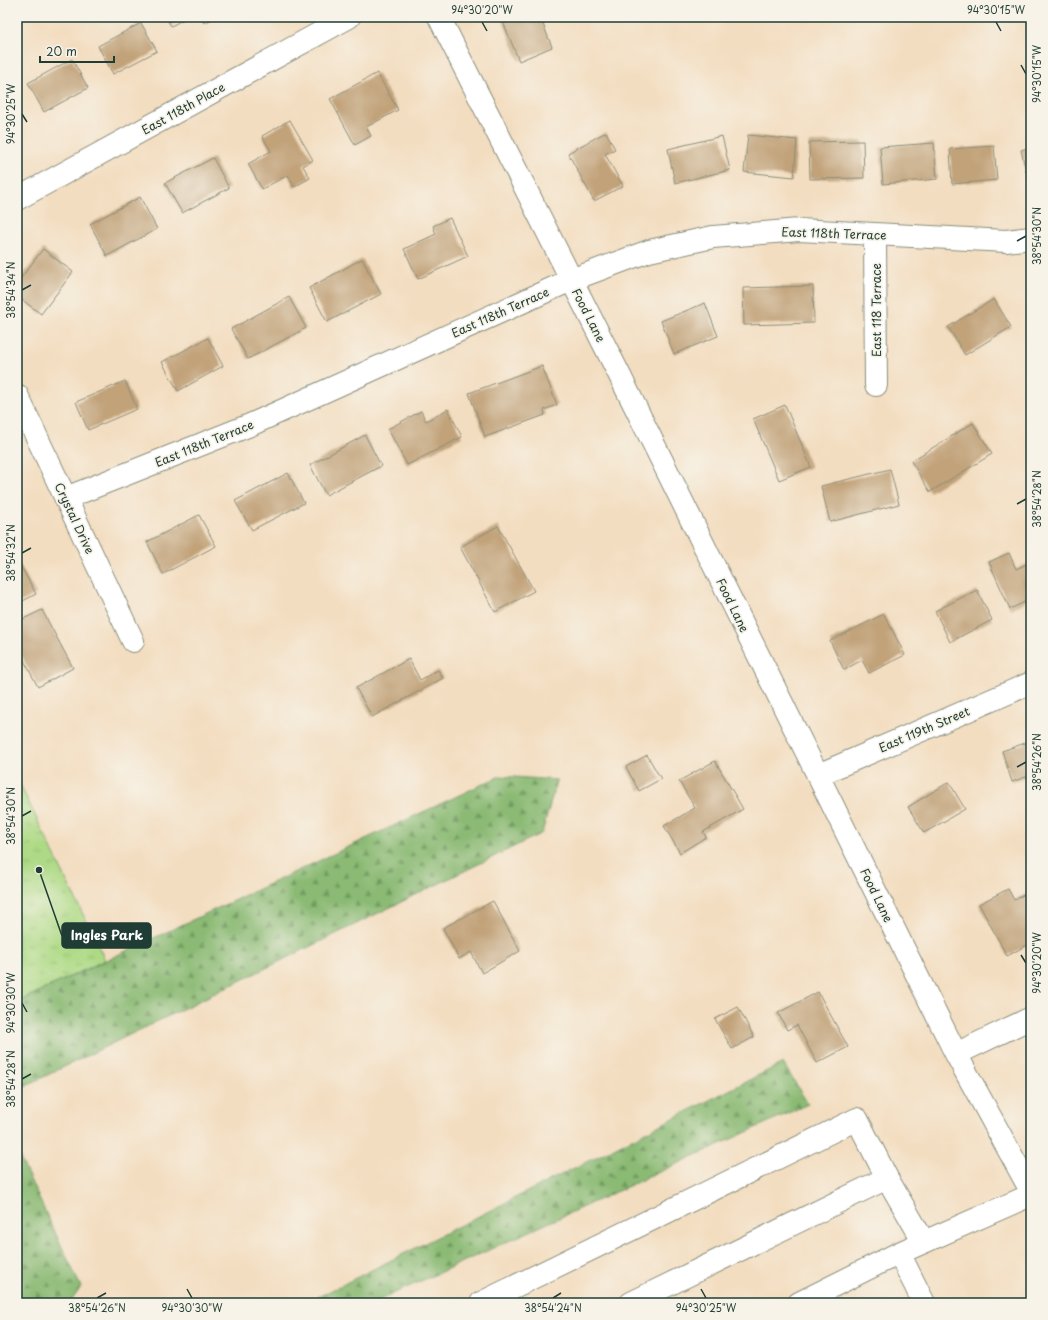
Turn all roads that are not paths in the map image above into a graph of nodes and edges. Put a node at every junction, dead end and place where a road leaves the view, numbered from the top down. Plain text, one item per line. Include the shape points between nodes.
1 (349, 17) edge
2 (438, 17) edge
3 (17, 199) edge
4 (875, 234) junction
5 (1031, 238) edge
6 (571, 280) junction
7 (876, 385) dead end
8 (17, 395) edge
9 (66, 498) junction
10 (133, 641) dead end
11 (1031, 683) edge
12 (818, 775) junction
13 (1031, 1018) edge
14 (956, 1054) junction
15 (887, 1178) junction
16 (1031, 1191) edge
17 (1031, 1195) edge
18 (924, 1242) junction
19 (899, 1253) junction
20 (481, 1303) edge
21 (632, 1303) edge
22 (799, 1303) edge
23 (924, 1303) edge

1 - 3 street, East 118th Place
2 - 6 street, Food Lane
4 - 5 street, East 118th Terrace via 1006,241
4 - 6 street, East 118th Terrace via 799,230 713,237 649,251
4 - 7 street, East 118 Terrace
6 - 9 street, East 118th Terrace via 250,425
6 - 12 street, Food Lane
8 - 9 street, Crystal Drive
9 - 10 street, Crystal Drive
11 - 12 street, East 119th Street
12 - 14 street, Food Lane
13 - 14 street
14 - 16 street, Food Lane
15 - 18 street
15 - 20 street via 857,1119
15 - 21 street
17 - 18 street
18 - 19 street
19 - 22 street
19 - 23 street

